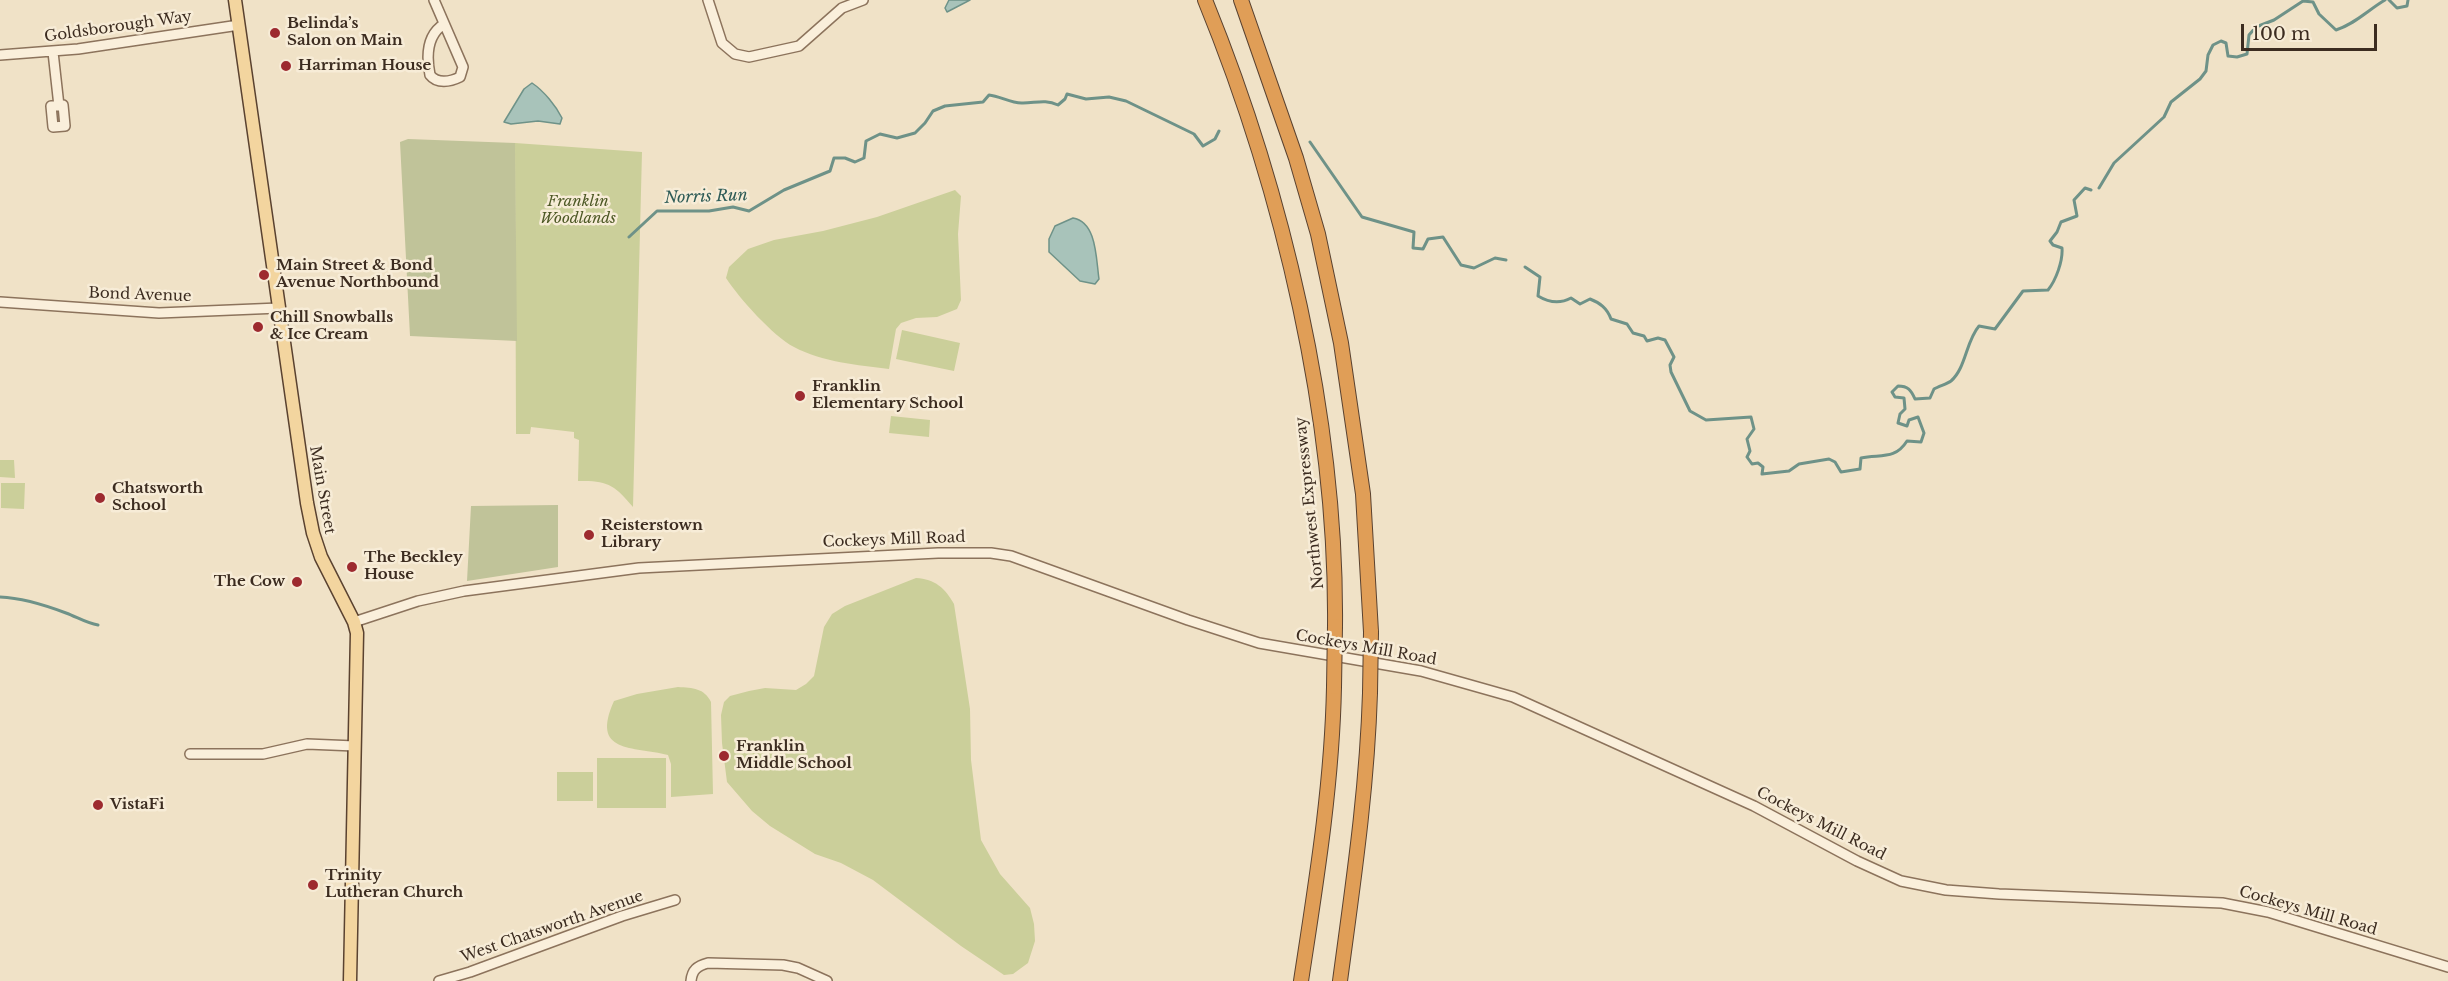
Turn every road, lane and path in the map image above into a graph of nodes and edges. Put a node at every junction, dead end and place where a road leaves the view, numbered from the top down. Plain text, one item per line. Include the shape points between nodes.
1 (236, 0) edge
2 (434, 0) edge
3 (708, 0) edge
4 (863, 0) edge
5 (1205, 0) edge
6 (1241, 0) edge
7 (444, 24) junction
8 (239, 25) junction
9 (53, 52) junction
10 (0, 55) edge
11 (59, 106) dead end
12 (0, 302) edge
13 (279, 308) junction
14 (354, 622) junction
15 (355, 746) junction
16 (190, 754) dead end
17 (675, 900) dead end
18 (2448, 968) edge
19 (350, 981) edge
20 (439, 981) edge
21 (691, 981) edge
22 (827, 981) edge
23 (1301, 981) edge
24 (1340, 981) edge

1 - 8 main road, Main Street
2 - 7 street
3 - 4 street via 722,43 735,54 749,57 800,46 842,8
5 - 23 highway, Northwest Expressway, bridge via 1264,167 1299,306 1325,456 1336,589 1333,737 1319,868
6 - 24 highway, bridge via 1318,234 1341,343 1363,494 1371,632 1370,693 1363,814
7 - 7 street via 463,67 460,77 442,82 430,75 429,51 432,35
8 - 9 street, Goldsborough Way
8 - 13 main road, Main Street
9 - 10 street, Goldsborough Way
9 - 11 street
12 - 13 street, Bond Avenue via 159,313
13 - 14 main road, Main Street via 313,533
14 - 15 main road, Main Street via 359,645
14 - 18 street, Cockeys Mill Road via 464,591 639,568 938,553 1011,556 1259,643 1421,671 1513,697 1754,806 1901,881 1946,890 2222,903 2268,912
15 - 16 street via 307,744 263,754
15 - 19 main road, Main Street
17 - 20 street, West Chatsworth Avenue
21 - 22 street via 694,970 708,963 783,965

